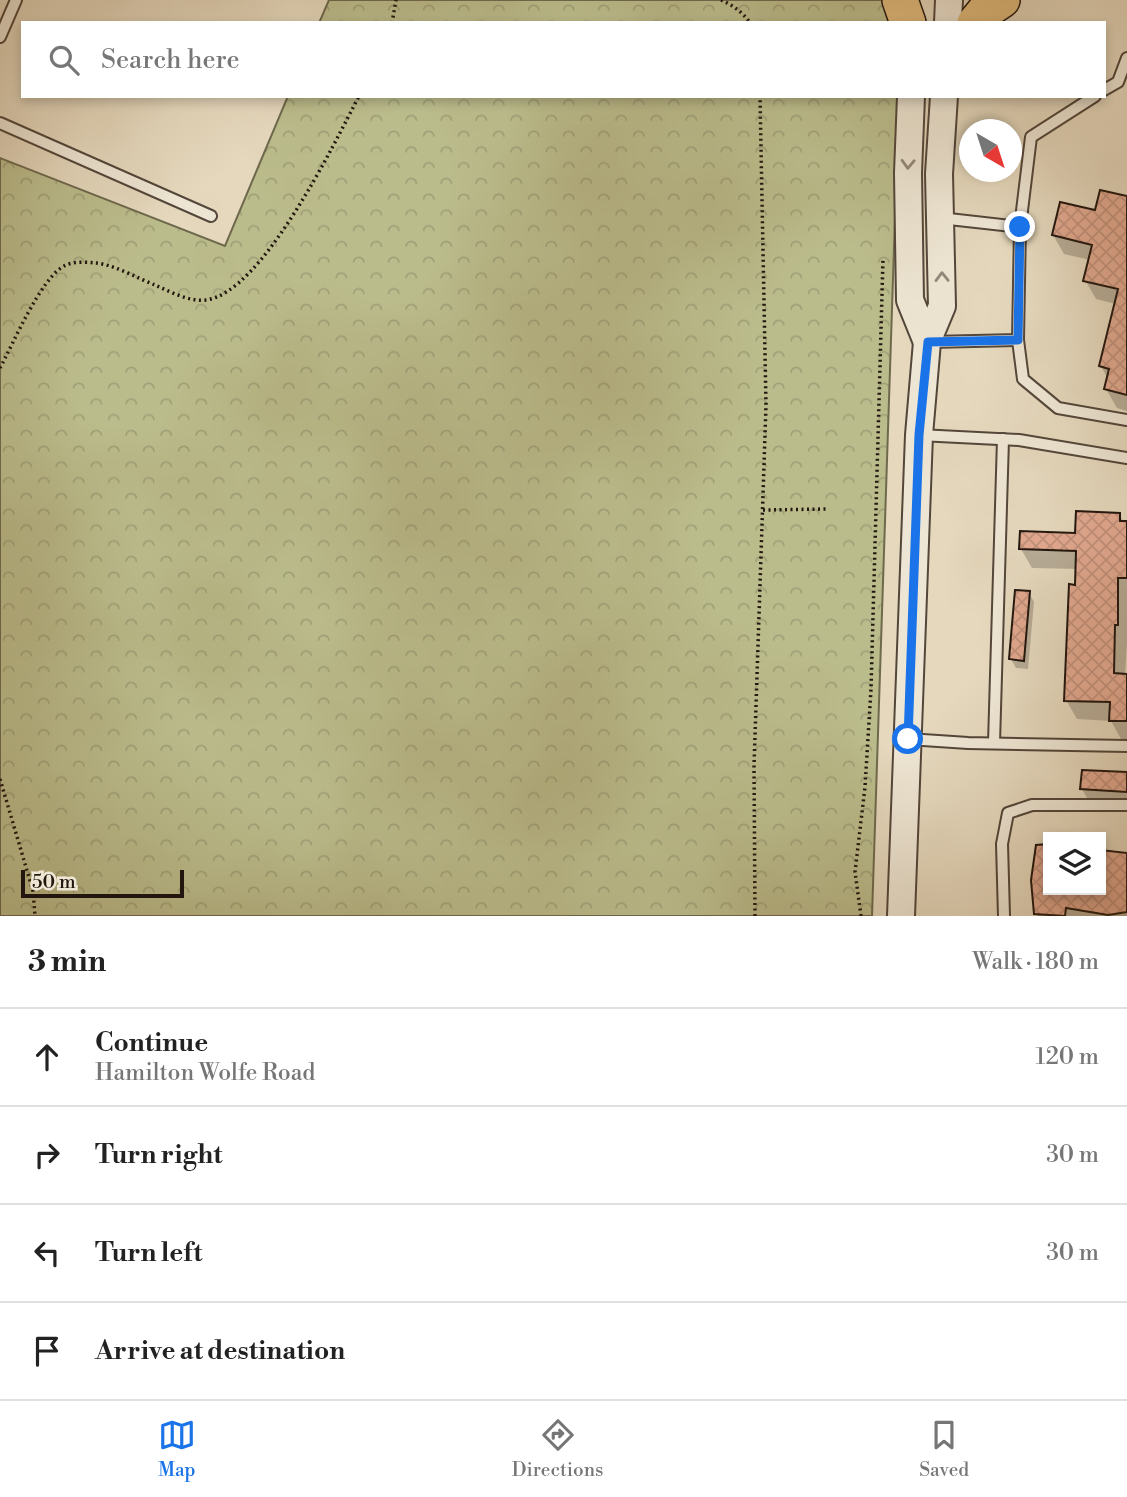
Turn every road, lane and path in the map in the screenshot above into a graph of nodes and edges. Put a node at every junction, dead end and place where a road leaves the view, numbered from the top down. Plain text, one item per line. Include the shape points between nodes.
1 (16, 0) edge
2 (396, 0) edge
3 (721, 0) edge
4 (900, 0) edge
5 (915, 0) edge
6 (949, 0) edge
7 (1002, 0) edge
8 (392, 21) edge
9 (749, 21) edge
10 (907, 21) edge
11 (914, 21) edge
12 (948, 21) edge
13 (977, 21) edge
14 (0, 37) edge
15 (1127, 58) edge
16 (1106, 89) edge
17 (358, 98) edge
18 (760, 98) edge
19 (911, 98) edge
20 (944, 98) edge
21 (1092, 98) edge
22 (0, 123) edge
23 (211, 216) dead end
24 (940, 218) junction
25 (1020, 227) junction
26 (884, 251) dead end
27 (1018, 340) junction
28 (928, 342) junction
29 (0, 368) edge
30 (1127, 420) edge
31 (919, 435) junction
32 (1003, 439) junction
33 (1127, 458) edge
34 (827, 509) dead end
35 (763, 510) junction
36 (908, 739) junction
37 (994, 743) junction
38 (1127, 746) edge
39 (0, 779) edge
40 (1127, 805) edge
41 (36, 916) edge
42 (755, 916) edge
43 (860, 916) edge
44 (901, 916) edge
45 (1004, 916) edge

1 - 14 lane
2 - 8 path
3 - 9 path
4 - 10 main road
5 - 11 street
6 - 12 street
7 - 13 main road
15 - 16 lane via 1118,82
17 - 29 path via 276,241 248,275 208,300 191,299 99,263 65,265 34,302
18 - 35 path via 766,405
19 -> 28 street via 911,300
20 - 24 street
21 - 25 lane via 1031,137
22 - 23 lane
24 - 25 lane
28 -> 24 street via 942,306
25 - 27 lane
26 - 43 path via 871,689 855,872
27 - 28 lane
27 - 30 lane via 1023,379 1058,408
28 - 31 street
31 - 32 lane
31 - 36 street
32 - 33 lane
32 - 37 lane
34 - 35 path
35 - 42 path via 754,766
36 - 37 lane
36 - 44 street
37 - 38 lane
39 - 41 path
40 - 45 lane via 1032,805 1008,813 1002,844

